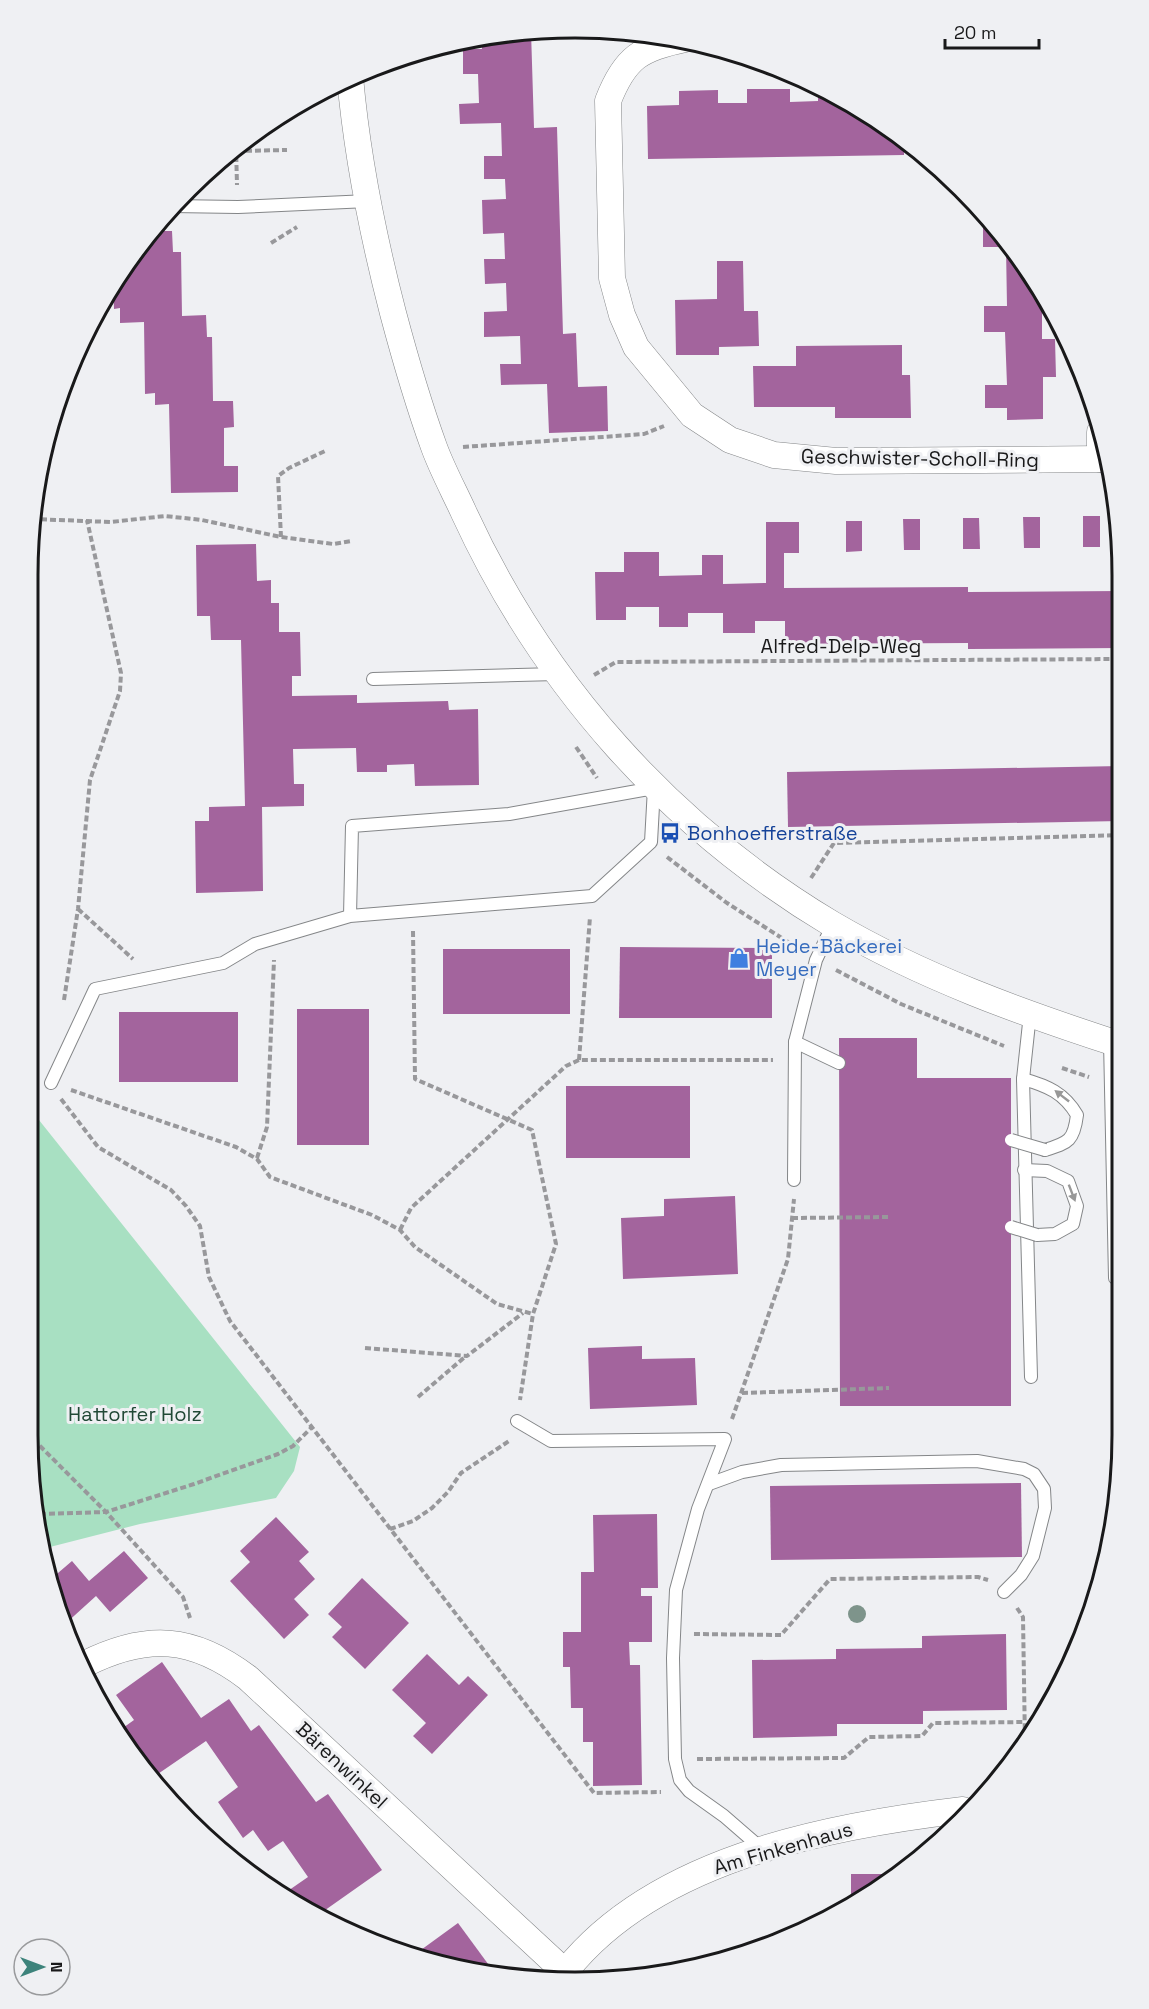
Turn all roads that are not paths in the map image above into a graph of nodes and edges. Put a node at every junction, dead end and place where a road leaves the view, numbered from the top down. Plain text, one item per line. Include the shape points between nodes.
1 (659, 44) edge
2 (351, 86) edge
3 (368, 201) junction
4 (184, 206) edge
5 (1098, 459) edge
6 (373, 679) dead end
7 (563, 682) junction
8 (654, 788) junction
9 (350, 916) junction
10 (833, 924) junction
11 (1030, 1014) junction
12 (795, 1042) junction
13 (1112, 1042) edge
14 (839, 1063) dead end
15 (1023, 1079) junction
16 (51, 1083) road end
17 (1011, 1140) dead end
18 (1024, 1170) junction
19 (794, 1180) road end
20 (1011, 1227) dead end
21 (1031, 1377) dead end
22 (517, 1421) road end
23 (709, 1484) junction
24 (1004, 1592) road end
25 (89, 1662) edge
26 (957, 1811) edge
27 (763, 1850) junction
28 (557, 1971) edge
29 (569, 1972) edge

1 - 5 street, Geschwister-Scholl-Ring via 633,57 618,76 608,100 612,278 636,348 692,415 730,440 774,455 836,461
2 - 3 street
3 - 4 lane
3 - 7 street via 405,359 434,448 484,558
6 - 7 lane
7 - 8 street via 604,735
8 - 9 lane via 651,842 592,896
8 - 9 lane via 509,814 352,826
8 - 10 street via 737,859
9 - 16 lane via 255,944 224,963 95,989
10 - 11 street via 905,963
10 - 12 lane via 816,960
11 - 13 street
11 - 15 lane
12 - 14 lane
12 - 19 lane
17 -> 15 lane, bridge via 1045,1150 1065,1144 1075,1132 1077,1115 1068,1100 1048,1086
15 - 18 lane
18 -> 20 lane, bridge via 1047,1171 1068,1181 1077,1206 1073,1224 1055,1234 1037,1235
18 - 21 lane
22 - 23 lane via 551,1441 725,1439
23 - 24 lane via 742,1472 781,1465 977,1461 1024,1469 1034,1474 1044,1489 1046,1508 1033,1556
23 - 27 lane via 686,1544 676,1590 675,1759 680,1780 689,1791
25 - 28 street, Bärenwinkel via 138,1645 170,1642 224,1659
26 - 27 street, Am Finkenhaus via 828,1833
27 - 29 street, Am Finkenhaus via 704,1870 637,1908 596,1940

